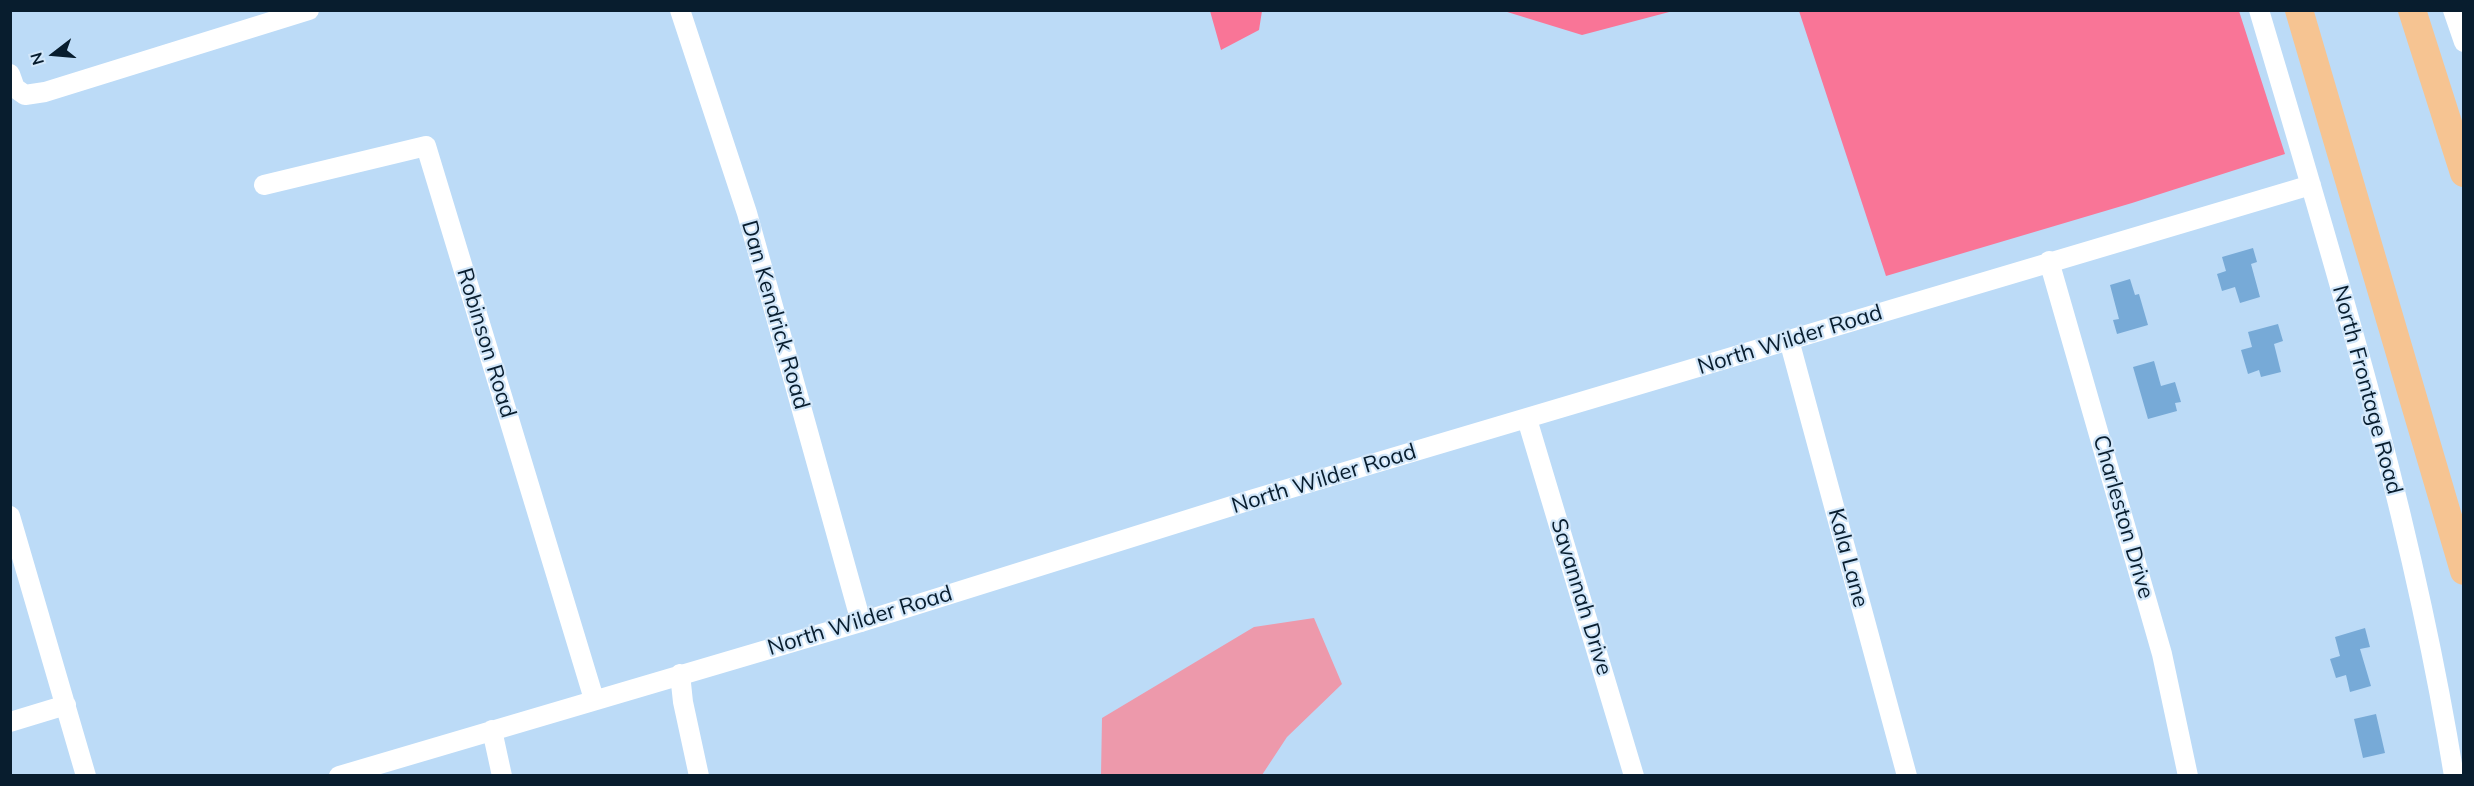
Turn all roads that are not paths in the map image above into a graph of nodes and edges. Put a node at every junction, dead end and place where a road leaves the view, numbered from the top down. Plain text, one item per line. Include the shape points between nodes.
1 (309, 10) edge
2 (680, 10) edge
3 (2259, 10) edge
4 (2299, 10) edge
5 (2412, 10) edge
6 (2453, 10) edge
7 (2463, 42) edge
8 (10, 74) edge
9 (2463, 173) edge
10 (264, 185) dead end
11 (2312, 185) junction
12 (2049, 261) junction
13 (1789, 340) junction
14 (1527, 419) junction
15 (10, 516) edge
16 (2463, 571) edge
17 (861, 622) junction
18 (680, 674) junction
19 (594, 699) junction
20 (66, 705) junction
21 (10, 722) edge
22 (492, 730) junction
23 (86, 776) edge
24 (339, 776) edge
25 (502, 776) edge
26 (699, 776) edge
27 (1634, 776) edge
28 (1907, 776) edge
29 (2188, 776) edge
30 (2454, 776) edge

1 - 8 street via 45,92 25,95 15,88
2 - 17 street, Dan Kendrick Road via 747,213
3 - 11 street, North Frontage Road
4 - 16 highway
5 - 9 highway
6 - 7 street
10 - 19 street, Robinson Road via 426,146
11 - 12 street, North Wilder Road
11 - 30 street, North Frontage Road via 2378,420
12 - 13 street, North Wilder Road
12 - 29 street, Charleston Drive via 2162,654
13 - 14 street, North Wilder Road
13 - 28 street, Kala Lane
14 - 17 street, North Wilder Road via 1254,499
14 - 27 street, Savannah Drive
15 - 20 street
17 - 18 street, North Wilder Road
18 - 19 street, North Wilder Road
18 - 26 street
19 - 22 street, North Wilder Road
20 - 21 street
20 - 23 street
22 - 24 street, North Wilder Road
22 - 25 street

